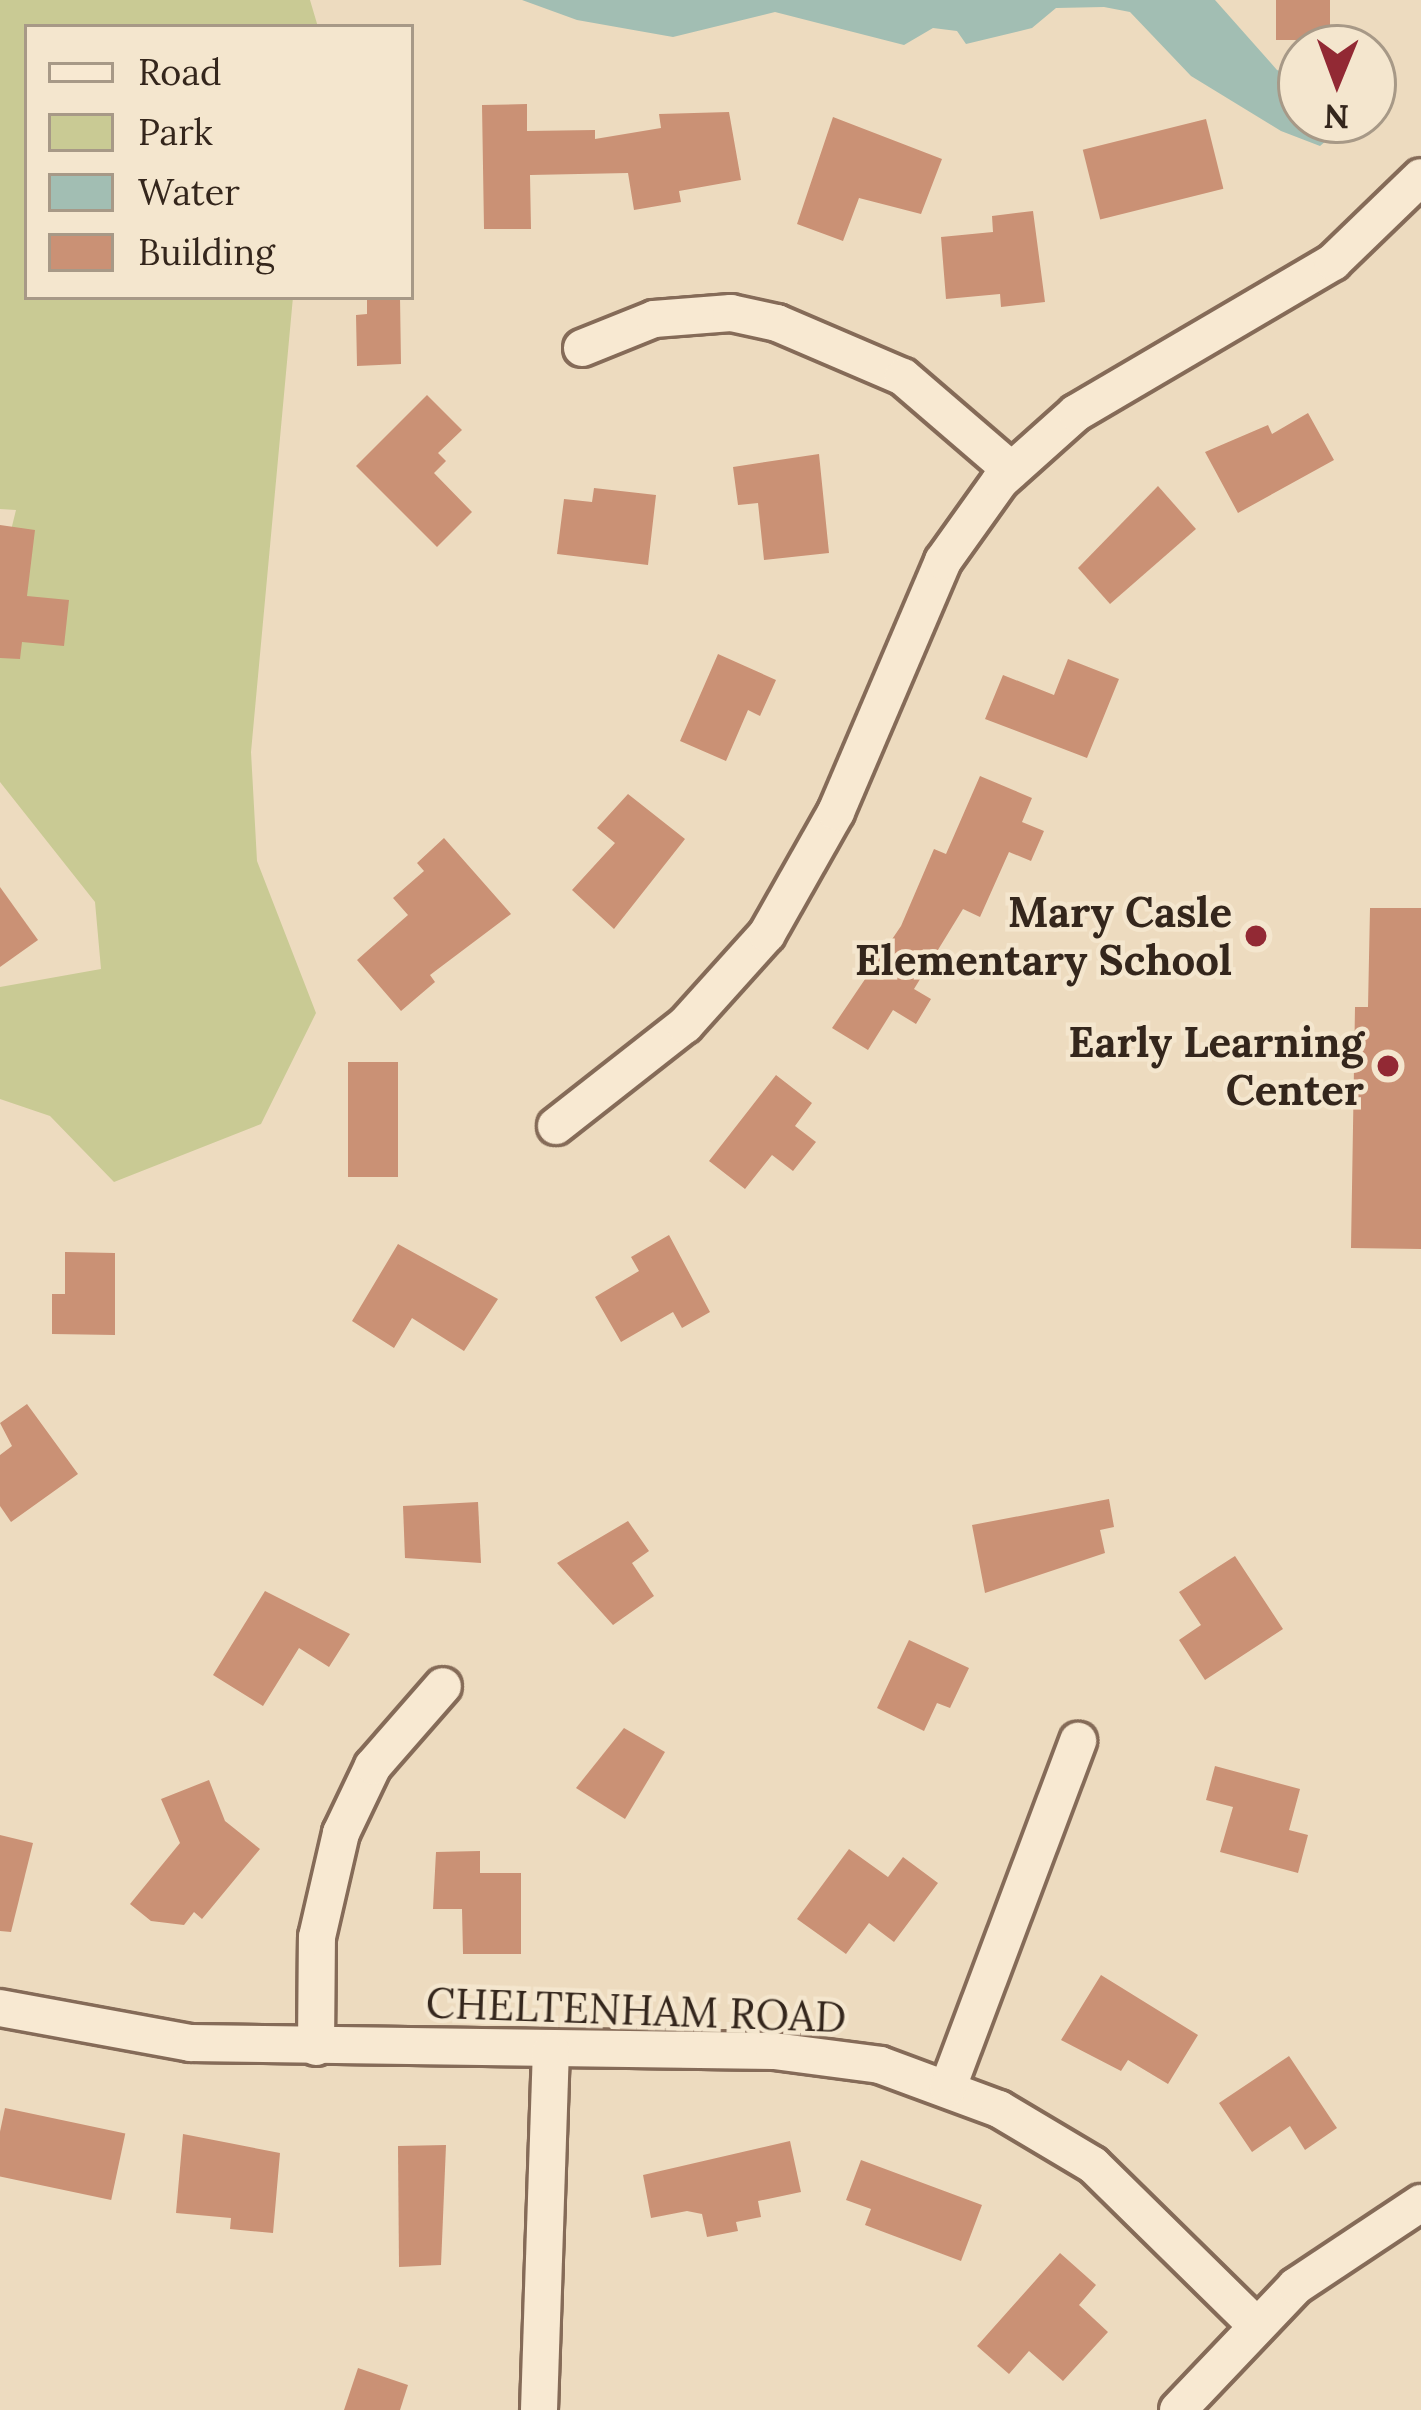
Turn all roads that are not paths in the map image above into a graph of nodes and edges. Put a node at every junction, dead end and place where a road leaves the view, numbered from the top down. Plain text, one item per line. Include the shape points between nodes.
1 (1421, 177) edge
2 (582, 348) dead end
3 (1010, 470) junction
4 (556, 1126) dead end
5 (443, 1687) dead end
6 (1078, 1742) dead end
7 (0, 2008) edge
8 (316, 2047) junction
9 (550, 2051) junction
10 (948, 2087) junction
11 (1421, 2203) edge
12 (1255, 2324) junction
13 (539, 2410) edge
14 (1178, 2410) edge

1 - 3 street via 1333,262 1125,380
2 - 3 street via 654,319 731,313 777,323 888,368 958,418
3 - 4 street via 943,561 836,812 767,934 685,1025
5 - 8 street via 373,1766 341,1833 317,1936
6 - 10 street
7 - 8 street, CHELTENHAM ROAD via 155,2039
8 - 9 street, CHELTENHAM ROAD
9 - 10 street, CHELTENHAM ROAD via 774,2051 880,2065
9 - 13 street
10 - 12 street, CHELTENHAM ROAD via 1093,2165
11 - 12 street via 1325,2264
12 - 14 street

